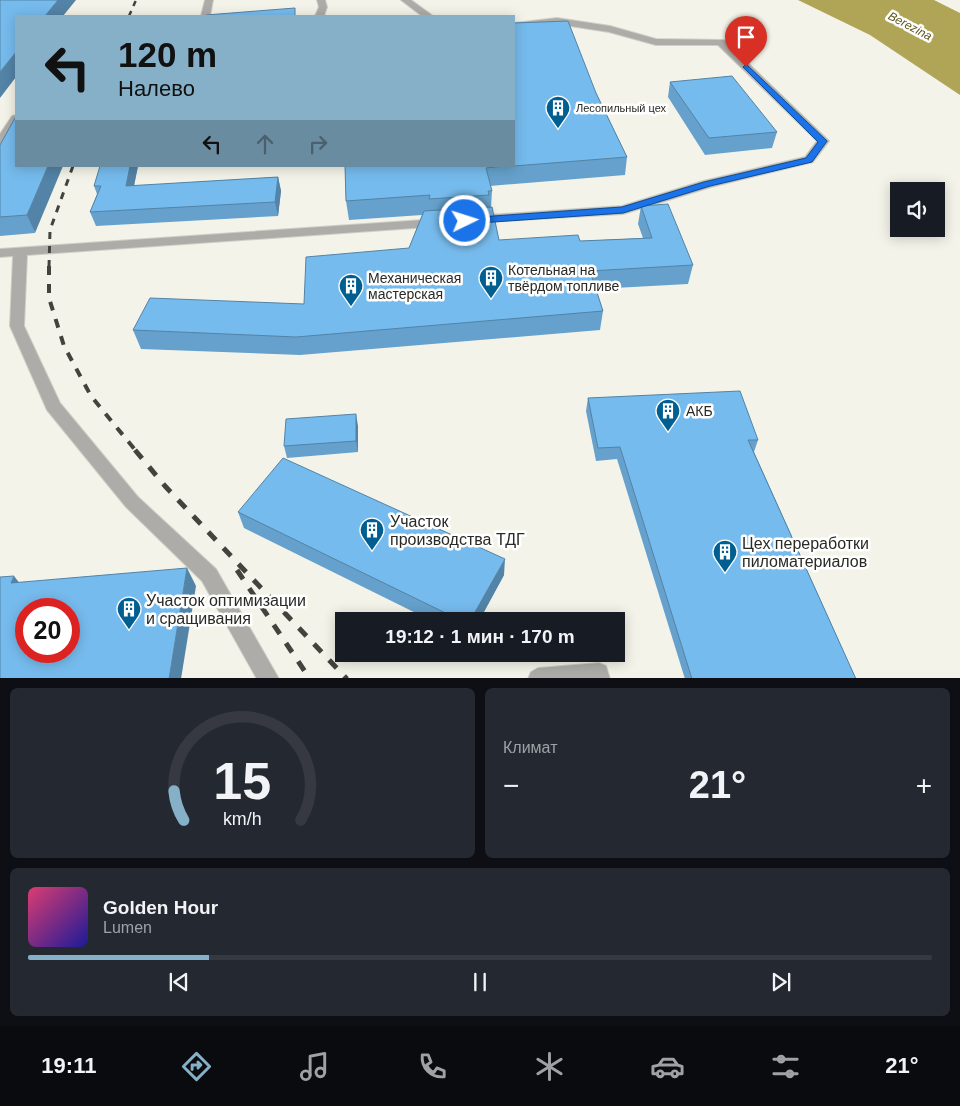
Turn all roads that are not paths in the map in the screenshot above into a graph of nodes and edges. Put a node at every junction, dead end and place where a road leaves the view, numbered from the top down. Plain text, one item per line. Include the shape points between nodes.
1 (209, 0) edge
2 (321, 0) edge
3 (404, 0) edge
4 (206, 15) edge
5 (320, 15) edge
6 (426, 15) edge
7 (515, 26) edge
8 (15, 120) edge
9 (0, 143) edge
10 (20, 252) junction
11 (0, 253) edge
12 (269, 678) edge
13 (538, 678) edge
14 (600, 678) edge

1 - 4 lane
2 - 5 lane
3 - 6 lane
7 - 10 lane via 557,21 610,29 656,42 721,42 823,141 809,160 707,184 623,210
8 - 9 lane
10 - 11 lane
10 - 12 lane via 17,326 52,406 132,502 209,575
13 - 14 lane via 598,673

